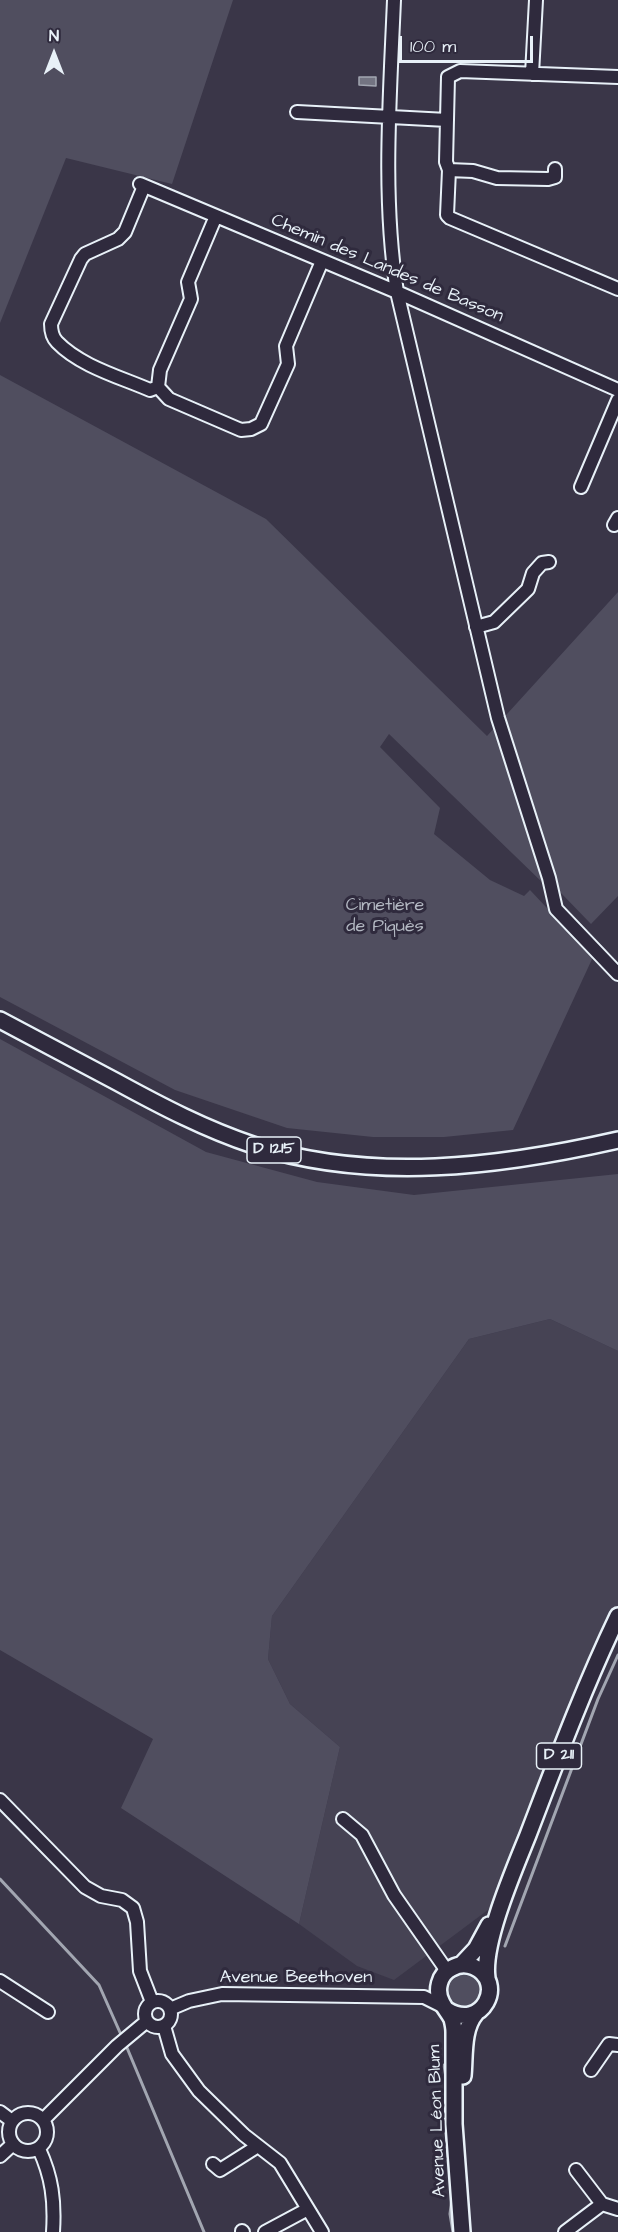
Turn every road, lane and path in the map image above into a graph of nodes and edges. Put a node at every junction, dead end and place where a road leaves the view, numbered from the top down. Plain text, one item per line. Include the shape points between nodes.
1 (394, 0) edge
2 (536, 0) edge
3 (532, 74) junction
4 (618, 77) edge
5 (297, 112) dead end
6 (389, 117) junction
7 (447, 120) junction
8 (555, 169) dead end
9 (448, 170) junction
10 (216, 216) junction
11 (322, 261) junction
12 (618, 290) edge
13 (397, 292) junction
14 (158, 387) junction
15 (618, 390) edge
16 (618, 400) edge
17 (581, 487) dead end
18 (549, 562) dead end
19 (476, 627) junction
20 (618, 974) edge
21 (0, 1020) edge
22 (618, 1140) edge
23 (618, 1147) edge
24 (574, 1149) junction
25 (618, 1616) edge
26 (0, 1800) edge
27 (343, 1819) dead end
28 (504, 1898) junction
29 (449, 1972) junction
30 (487, 1978) junction
31 (0, 1981) edge
32 (424, 1997) junction
33 (152, 2002) junction
34 (170, 2009) junction
35 (446, 2009) junction
36 (48, 2012) dead end
37 (476, 2013) junction
38 (147, 2022) junction
39 (164, 2026) junction
40 (618, 2045) edge
41 (591, 2070) dead end
42 (0, 2112) edge
43 (43, 2120) junction
44 (12, 2121) junction
45 (13, 2144) junction
46 (258, 2146) junction
47 (39, 2149) junction
48 (0, 2156) edge
49 (213, 2164) dead end
50 (576, 2170) dead end
51 (602, 2204) junction
52 (308, 2209) junction
53 (618, 2209) edge
54 (52, 2232) edge
55 (266, 2232) edge
56 (322, 2232) edge
57 (462, 2232) edge
58 (471, 2232) edge
59 (565, 2232) edge

1 - 6 street
2 - 3 street
3 - 4 street
3 - 7 street via 460,71 448,77
5 - 6 street
6 - 7 street
6 - 13 street via 390,246
7 - 9 street
8 - 9 street via 555,177 548,179 497,178 473,171
9 - 12 street via 450,218
10 - 11 street, Chemin des Landes de Basson
10 - 14 street via 188,282 190,299 160,370
10 - 14 street, Chemin des Landes de Basson via 142,185 125,232 85,254 51,324 56,341 82,361 150,390
11 - 13 street, Chemin des Landes de Basson
11 - 14 street via 286,346 288,364 261,424 241,430 169,399
13 - 15 street, Chemin des Landes de Basson
13 - 19 street
16 - 17 street
18 - 19 street via 542,562 528,589 494,622
19 - 20 street via 498,718 556,909
21 - 24 main road, D 1215 via 202,1126 254,1145 326,1162 387,1168 448,1167
22 - 24 main road, D 1215
23 - 24 main road
25 - 28 main road, D 211 via 594,1666
26 - 33 street via 85,1887 133,1908 140,1971
27 - 29 street via 362,1835 394,1895
28 - 29 main road, D 211 via 476,1949
28 - 30 main road, D 211 via 487,1954
29 - 30 main road via 476,1968
29 - 32 street
29 - 35 main road via 438,1994
30 - 37 main road via 487,2002
31 - 36 street
32 - 34 street, Avenue Beethoven via 222,1994
32 - 35 street, Avenue Beethoven
33 - 34 street via 165,2003
33 - 38 street via 145,2013
34 - 39 street via 171,2017
35 - 37 main road via 461,2016
35 - 57 main road, Avenue Léon Blum via 454,2032 454,2124
37 - 58 main road, Avenue Léon Blum via 467,2033 463,2078
38 - 39 street via 157,2028
38 - 43 street
39 - 46 street via 172,2054 199,2091
40 - 41 street via 609,2044
42 - 44 street
43 - 44 street via 26,2112
43 - 47 street via 47,2133
44 - 45 street via 8,2133
45 - 47 street via 21,2150
45 - 48 street
46 - 49 street via 220,2170
46 - 52 street via 280,2163
47 - 54 street via 53,2191
50 - 51 street
51 - 53 street
51 - 59 street
52 - 55 street
52 - 56 street

